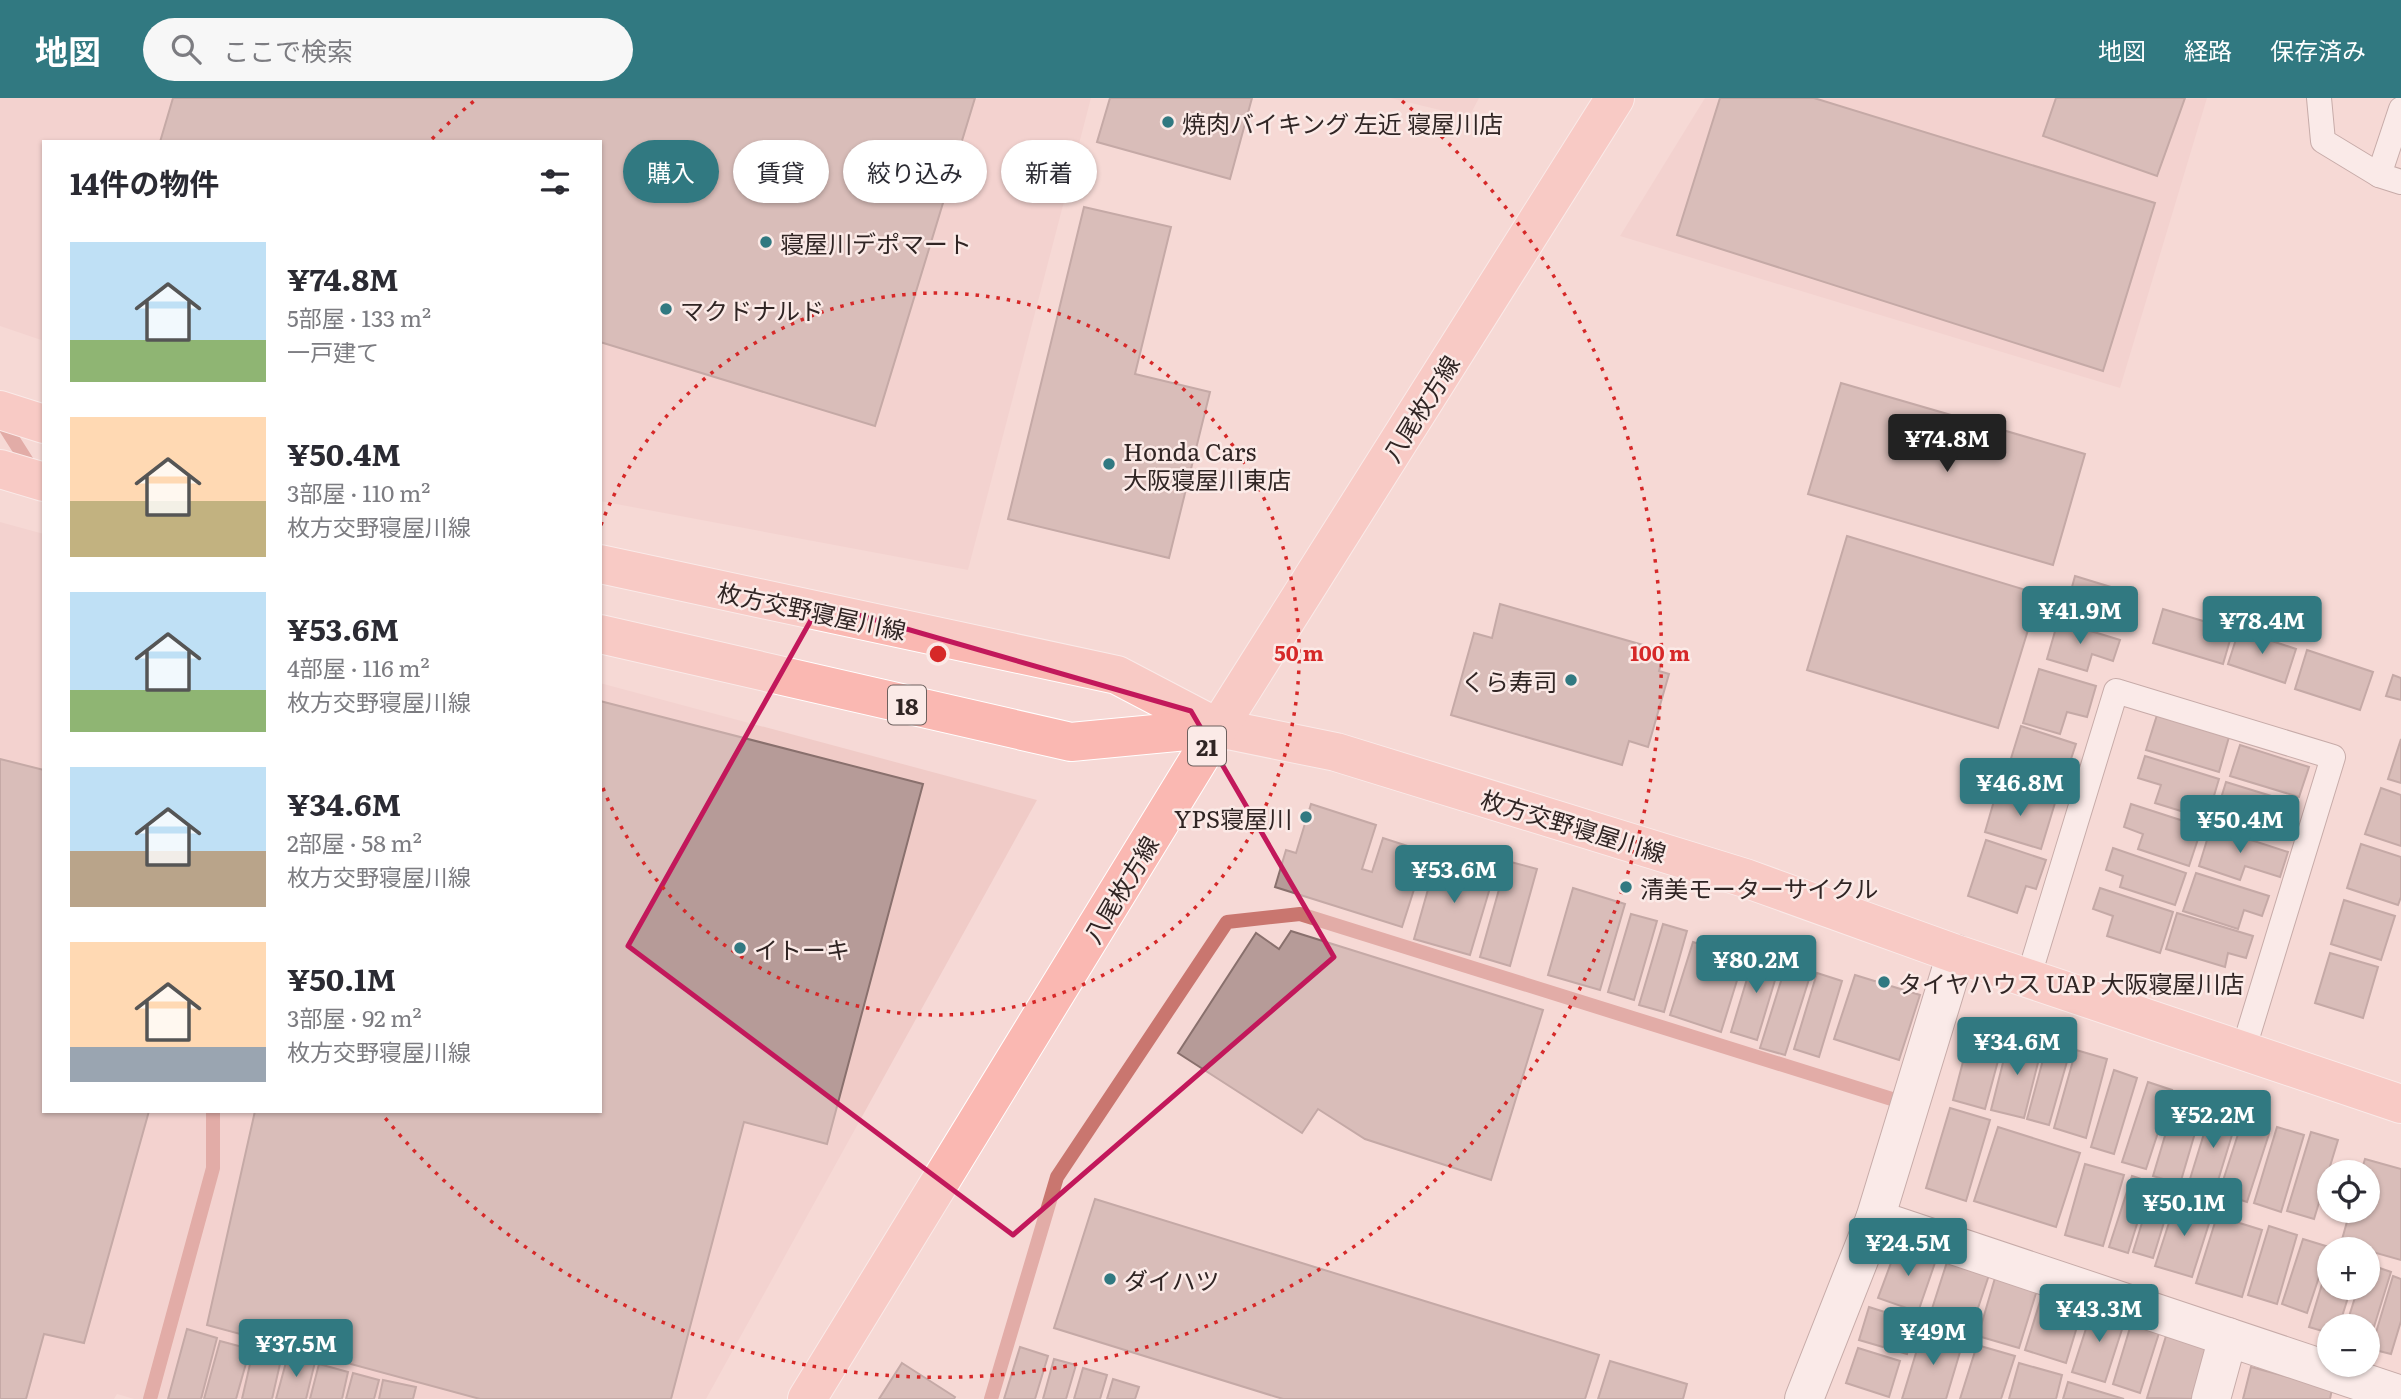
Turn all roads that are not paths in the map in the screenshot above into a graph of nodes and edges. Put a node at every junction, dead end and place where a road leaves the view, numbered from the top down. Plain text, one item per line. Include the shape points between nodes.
1 (1615, 98) edge
2 (2319, 98) edge
3 (2401, 109) edge
4 (2390, 178) edge
5 (0, 410) edge
6 (42, 423) edge
7 (0, 469) edge
8 (42, 481) edge
9 (602, 564) edge
10 (602, 634) edge
11 (1218, 728) junction
12 (1956, 954) junction
13 (2028, 979) junction
14 (2243, 1051) junction
15 (2401, 1104) edge
16 (1875, 1219) junction
17 (2228, 1337) junction
18 (2401, 1395) edge
19 (807, 1399) edge
20 (1804, 1399) edge
21 (2211, 1399) edge

1 - 11 main road, 八尾枚方線 / 21
2 - 4 lane via 2323,141
3 - 4 lane
5 - 6 main road
7 - 8 main road
9 - 11 main road, 枚方交野寝屋川線 / 18 via 1117,675
10 - 11 main road, 枚方交野寝屋川線 / 18 via 1071,742
11 - 12 main road, 枚方交野寝屋川線 / 18 via 1336,752 1745,878
11 - 19 main road, 八尾枚方線 / 21
12 - 13 main road, 枚方交野寝屋川線 / 18
12 - 16 street
13 - 14 main road, 枚方交野寝屋川線 / 18
13 - 14 lane via 2116,691 2333,757
14 - 15 main road, 枚方交野寝屋川線 / 18
16 - 17 street
16 - 20 street
17 - 18 street
17 - 21 street

